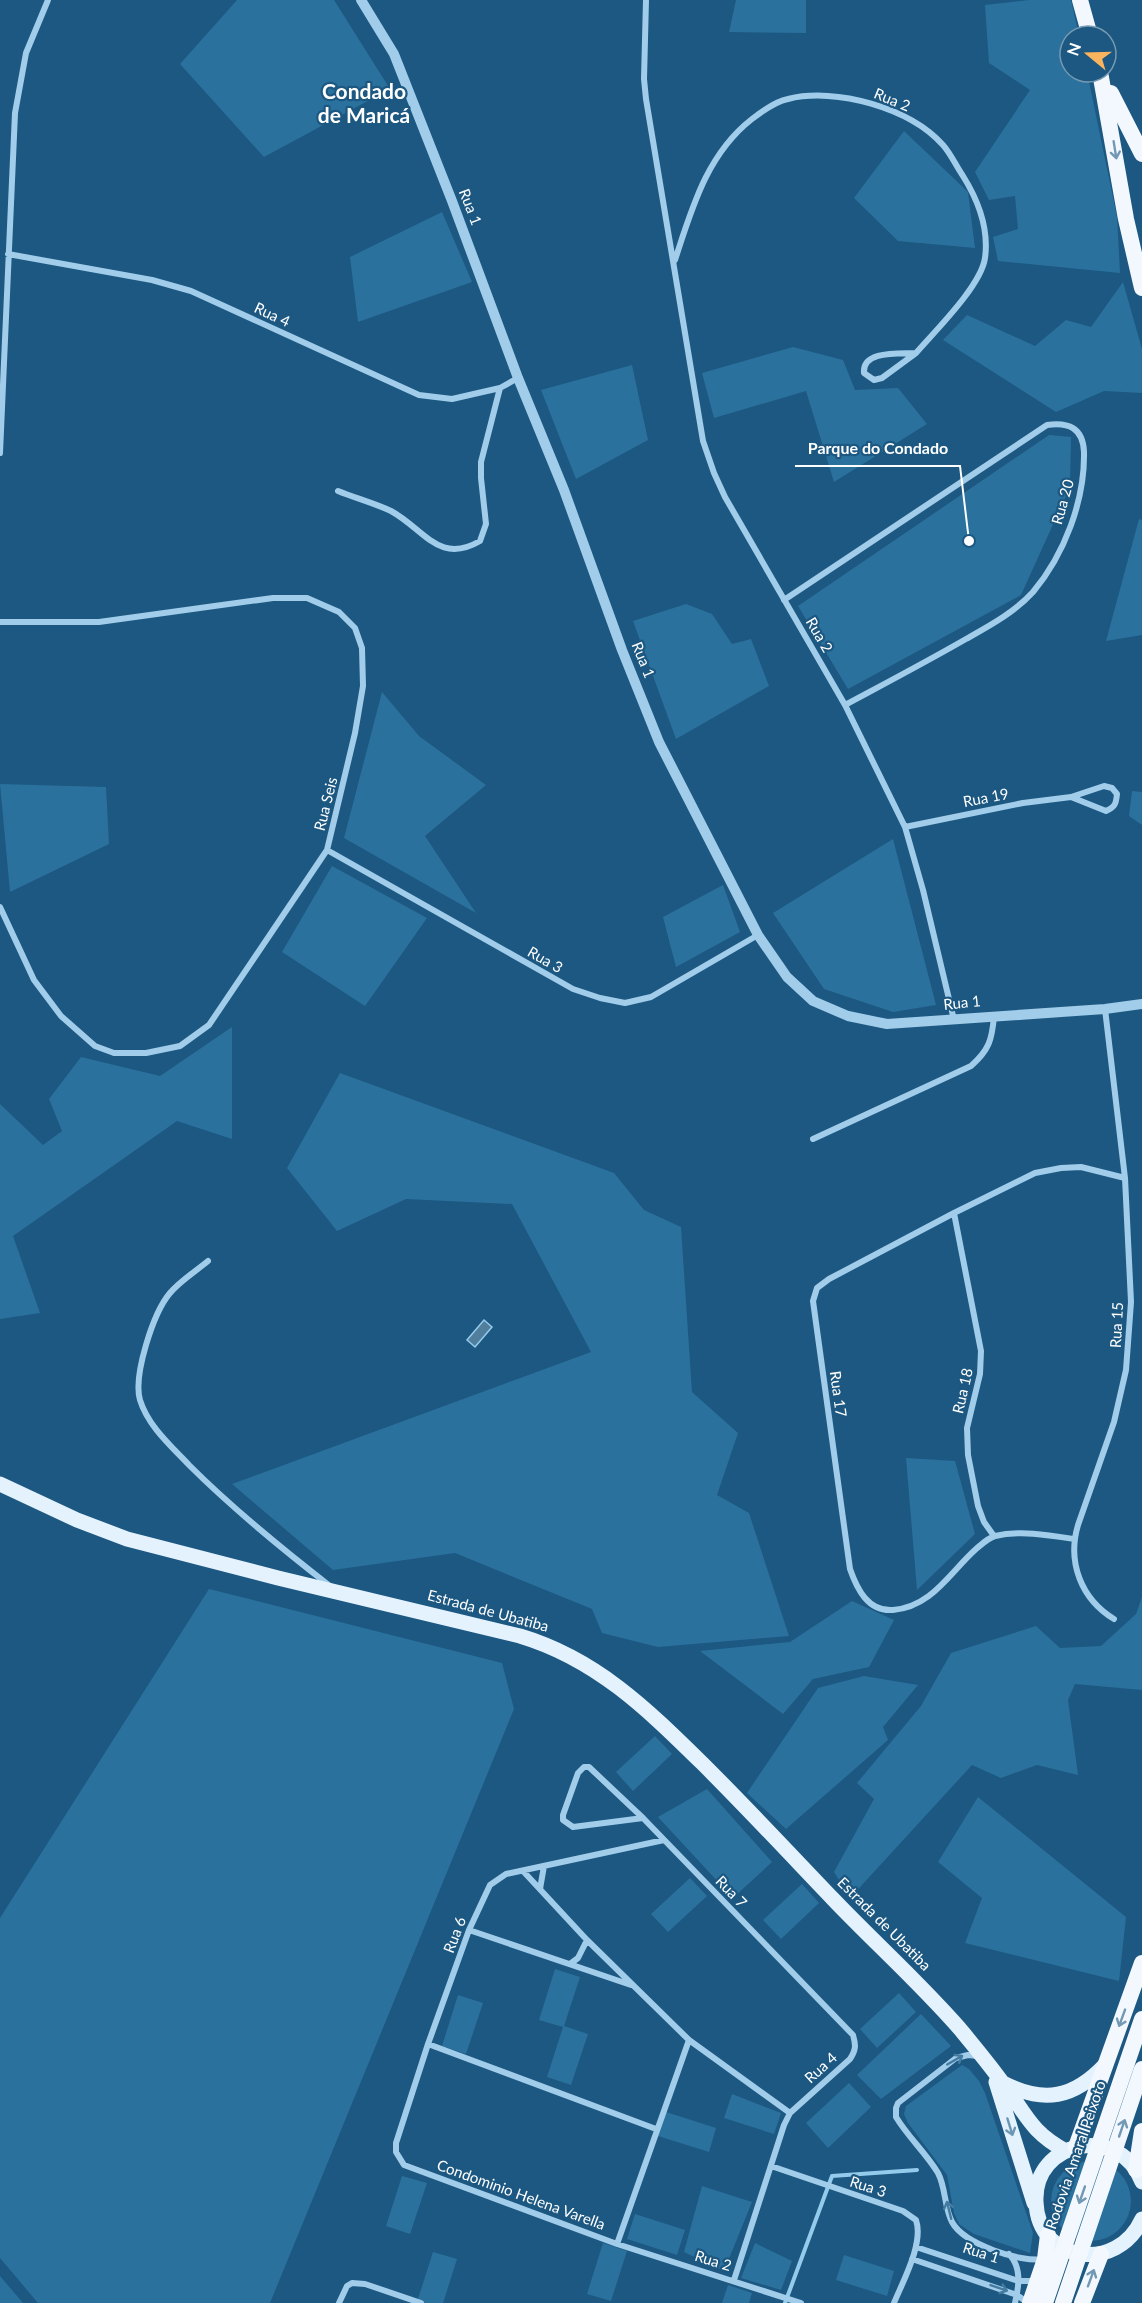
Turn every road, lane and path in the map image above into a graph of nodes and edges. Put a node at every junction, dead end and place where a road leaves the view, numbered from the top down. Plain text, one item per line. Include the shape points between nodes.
1 (48, 0) edge
2 (361, 0) edge
3 (646, 0) edge
4 (1080, 0) edge
5 (1087, 24) edge
6 (1103, 84) edge
7 (1107, 84) edge
8 (1142, 154) edge
9 (8, 254) junction
10 (675, 261) junction
11 (1142, 288) edge
12 (916, 353) junction
13 (518, 378) junction
14 (500, 388) junction
15 (0, 453) edge
16 (338, 491) dead end
17 (784, 600) junction
18 (0, 622) edge
19 (845, 705) junction
20 (1071, 797) junction
21 (905, 827) junction
22 (327, 849) junction
23 (0, 907) edge
24 (759, 934) junction
25 (1142, 1004) edge
26 (1105, 1009) junction
27 (994, 1015) junction
28 (954, 1020) junction
29 (813, 1139) dead end
30 (1125, 1178) junction
31 (954, 1213) junction
32 (208, 1261) dead end
33 (0, 1485) edge
34 (994, 1536) junction
35 (1074, 1539) junction
36 (338, 1592) junction
37 (1114, 1619) dead end
38 (643, 1818) junction
39 (664, 1840) junction
40 (544, 1866) junction
41 (523, 1871) junction
42 (540, 1889) junction
43 (469, 1930) junction
44 (587, 1940) junction
45 (1142, 1963) edge
46 (570, 1965) junction
47 (633, 1986) junction
48 (1142, 2019) edge
49 (853, 2035) joint
50 (689, 2040) junction
51 (428, 2044) junction
52 (982, 2056) junction
53 (1106, 2064) junction
54 (993, 2071) junction
55 (1134, 2075) edge
56 (1003, 2083) junction
57 (790, 2113) junction
58 (656, 2129) junction
59 (1142, 2131) edge
60 (1071, 2149) junction
61 (404, 2165) joint
62 (771, 2166) junction
63 (1139, 2176) edge
64 (1037, 2214) junction
65 (1142, 2219) edge
66 (1048, 2235) junction
67 (1142, 2243) edge
68 (617, 2244) junction
69 (1123, 2244) junction
70 (916, 2247) junction
71 (1009, 2254) junction
72 (1101, 2254) junction
73 (912, 2259) junction
74 (1045, 2259) junction
75 (734, 2280) junction
76 (1038, 2280) junction
77 (1018, 2281) junction
78 (1025, 2300) edge
79 (798, 2302) edge
80 (339, 2303) edge
81 (421, 2303) edge
82 (894, 2303) edge
83 (1015, 2303) edge
84 (1045, 2303) edge
85 (1063, 2303) edge
86 (1082, 2303) edge

1 - 9 street via 26,53 15,113
2 - 13 street, Rua 1 via 394,54
3 - 10 street, Rua 2 via 644,79
4 - 5 highway
6 -> 11 highway
7 - 8 highway
9 - 14 street, Rua 4 via 152,280 191,291 419,395 452,399
9 - 15 street
10 - 12 street, Rua 2 via 694,200 713,161 753,119 786,99 816,95 858,100 894,112 920,126 943,146 975,195 985,231 985,260 973,286
10 - 17 street, Rua 2 via 703,441 725,497
12 - 12 street, Rua 2 via 874,356 866,361 864,373 874,380 882,378
13 - 14 street, Rua 4
13 - 24 street, Rua 1 via 659,742
14 - 16 street via 482,462 486,524 480,541 457,550 444,548 430,542 407,520
17 - 19 street, Rua 2
17 - 19 street, Rua 20 via 1047,425 1062,423 1079,434 1084,450 1082,489 1055,560 1033,592 1004,617
18 - 22 street, Rua Seis via 99,622 273,598 307,598 339,612 355,628 362,648 363,686
19 - 21 street, Rua 2
20 - 20 street, Rua 19 via 1104,786 1117,794 1113,808 1106,811
20 - 21 street, Rua 19
21 - 28 street, Rua 2
22 - 23 street, Rua Seis via 209,1025 180,1046 146,1053 114,1053 95,1046 61,1016 34,980
22 - 24 street, Rua 3 via 573,989 625,1003 651,997
24 - 28 street, Rua 1 via 787,977 813,1001 848,1016 887,1024
25 - 26 street, Rua 1
26 - 27 street, Rua 1
26 - 30 street, Rua 15
27 - 28 street, Rua 1
27 - 29 street via 993,1035 985,1053 971,1066
30 - 31 street, Rua 17 via 1081,1167 1035,1173
30 - 35 street, Rua 15 via 1131,1302 1126,1370 1114,1422
31 - 34 street, Rua 18 via 981,1350 980,1374 967,1428 968,1455 978,1506
31 - 34 street, Rua 17 via 824,1283 814,1294 814,1311 850,1569 863,1597 879,1609 916,1605
32 - 36 street via 170,1292 151,1326 140,1378 139,1397 144,1413 206,1482
33 - 36 main road, Estrada de Ubatiba via 127,1539
34 - 35 street via 1036,1534
35 - 37 street, Rua 15 via 1078,1579 1096,1606
36 - 52 main road, Estrada de Ubatiba via 528,1638 581,1660 598,1672 661,1723 740,1801 932,1998
38 - 38 street, Rua 7 via 589,1767 584,1767 564,1808 563,1820 573,1827
38 - 39 street, Rua 7
39 - 40 street, Rua 6
39 - 49 street, Rua 7
40 - 41 street, Rua 6
40 - 42 street
41 - 42 street
41 - 43 street, Rua 6 via 506,1874 490,1885
42 - 44 street
43 - 46 street
43 - 51 street, Rua 6
44 - 46 street
44 - 47 street
45 -> 53 highway
46 - 47 street
47 - 50 street
48 - 55 highway, Rodovia Amaral Peixoto
49 - 57 street, Rua 4 via 855,2049 850,2059
50 - 57 street
50 - 58 street, Condominio Helena Varella
51 - 58 street
51 - 61 street, Rua 6 via 396,2143 396,2152
52 - 54 main road, Estrada de Ubatiba
71 -> 52 street via 958,2231 951,2220 939,2176 895,2113 903,2098 956,2058
53 - 56 main road via 1085,2084 1061,2094 1028,2093
53 - 60 highway
54 - 56 main road, Estrada de Ubatiba
54 -> 64 main road, Estrada de Ubatiba
55 -> 84 highway, Rodovia Amaral Peixoto
85 -> 55 highway, Rodovia Amaral Peixoto
56 - 60 main road, Estrada de Ubatiba via 1041,2135
57 - 62 street
58 - 68 street, Condominio Helena Varella
59 - 63 highway
60 - 63 main road via 1087,2145 1106,2147 1123,2156
60 - 64 main road via 1049,2164 1038,2182
61 - 68 street, Condominio Helena Varella
62 - 70 street, Rua 3 via 911,2215 918,2224
62 - 75 street
64 - 66 main road, Estrada de Ubatiba
65 - 69 main road
66 - 72 main road via 1074,2253
66 - 74 highway
67 - 69 main road
68 - 75 street, Rua 2
69 - 72 main road
70 - 73 street, Rua 3
70 - 77 street, Rua 1
71 - 74 street
71 - 77 street via 1017,2265
86 -> 72 highway
73 -> 78 street, Rua 1
73 - 82 street
74 - 76 highway
75 - 79 street, Rua 2
76 - 77 street, Rua 1
76 - 78 highway
77 - 78 street
78 - 83 street
80 - 81 street via 343,2292 359,2282

